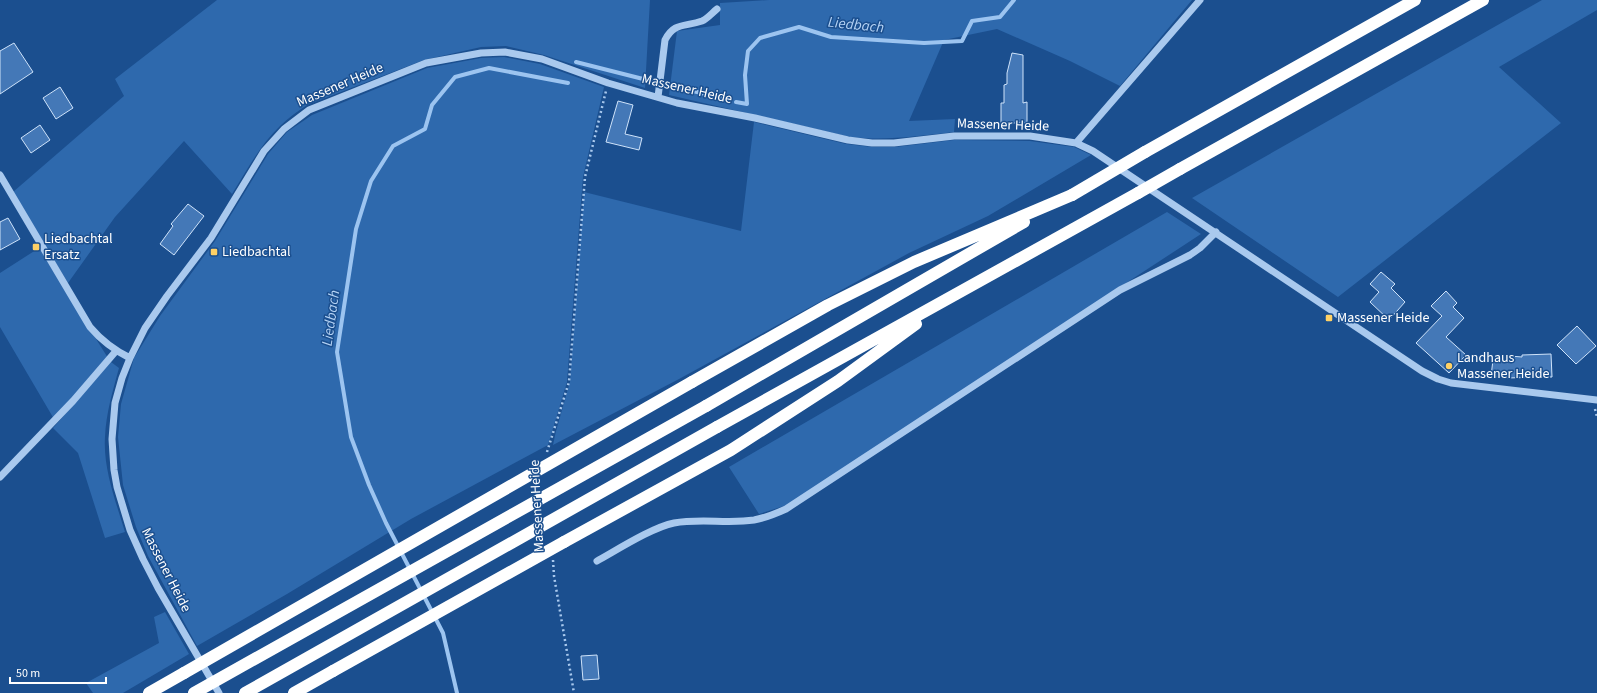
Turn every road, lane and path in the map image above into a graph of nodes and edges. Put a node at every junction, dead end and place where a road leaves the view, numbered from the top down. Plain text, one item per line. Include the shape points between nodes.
1 (1200, 0) edge
2 (1415, 0) edge
3 (1483, 0) edge
4 (716, 9) dead end
5 (608, 83) junction
6 (658, 97) junction
7 (1076, 143) junction
8 (0, 175) edge
9 (1072, 195) junction
10 (1216, 232) junction
11 (958, 293) junction
12 (116, 351) junction
13 (130, 358) junction
14 (1597, 400) edge
15 (547, 453) dead end
16 (0, 477) edge
17 (553, 553) dead end
18 (597, 561) dead end
19 (149, 693) edge
20 (193, 693) edge
21 (219, 693) edge
22 (245, 693) edge
23 (294, 693) edge
24 (574, 693) edge

1 - 7 street
2 - 9 highway, bridge
3 - 11 highway, bridge
4 - 6 street via 704,21 678,26 669,32 665,40
5 - 6 street, Massener Heide
5 - 13 street, Massener Heide via 542,59 505,52 481,53 426,63 309,110 284,129 264,151 211,238 145,328
5 - 15 path, Massener Heide via 585,177 569,382
6 - 7 street, Massener Heide via 848,140 872,143 954,136 1030,136
7 - 10 street, Massener Heide via 1093,151
8 - 12 street via 81,314 100,338
9 - 19 highway, bridge via 914,262 821,309
9 - 20 highway, bridge via 706,406
10 - 14 street, Massener Heide via 1422,371 1438,379 1451,383
10 - 18 street via 1190,255 1120,290 786,509 753,520 673,523
11 - 22 highway, bridge
11 - 23 highway, bridge via 838,381 731,450
12 - 13 street
12 - 16 street via 73,402
13 - 21 street, Massener Heide via 118,392 112,422 112,458 117,487 130,530 143,559
17 - 24 path, Massener Heide via 554,576

